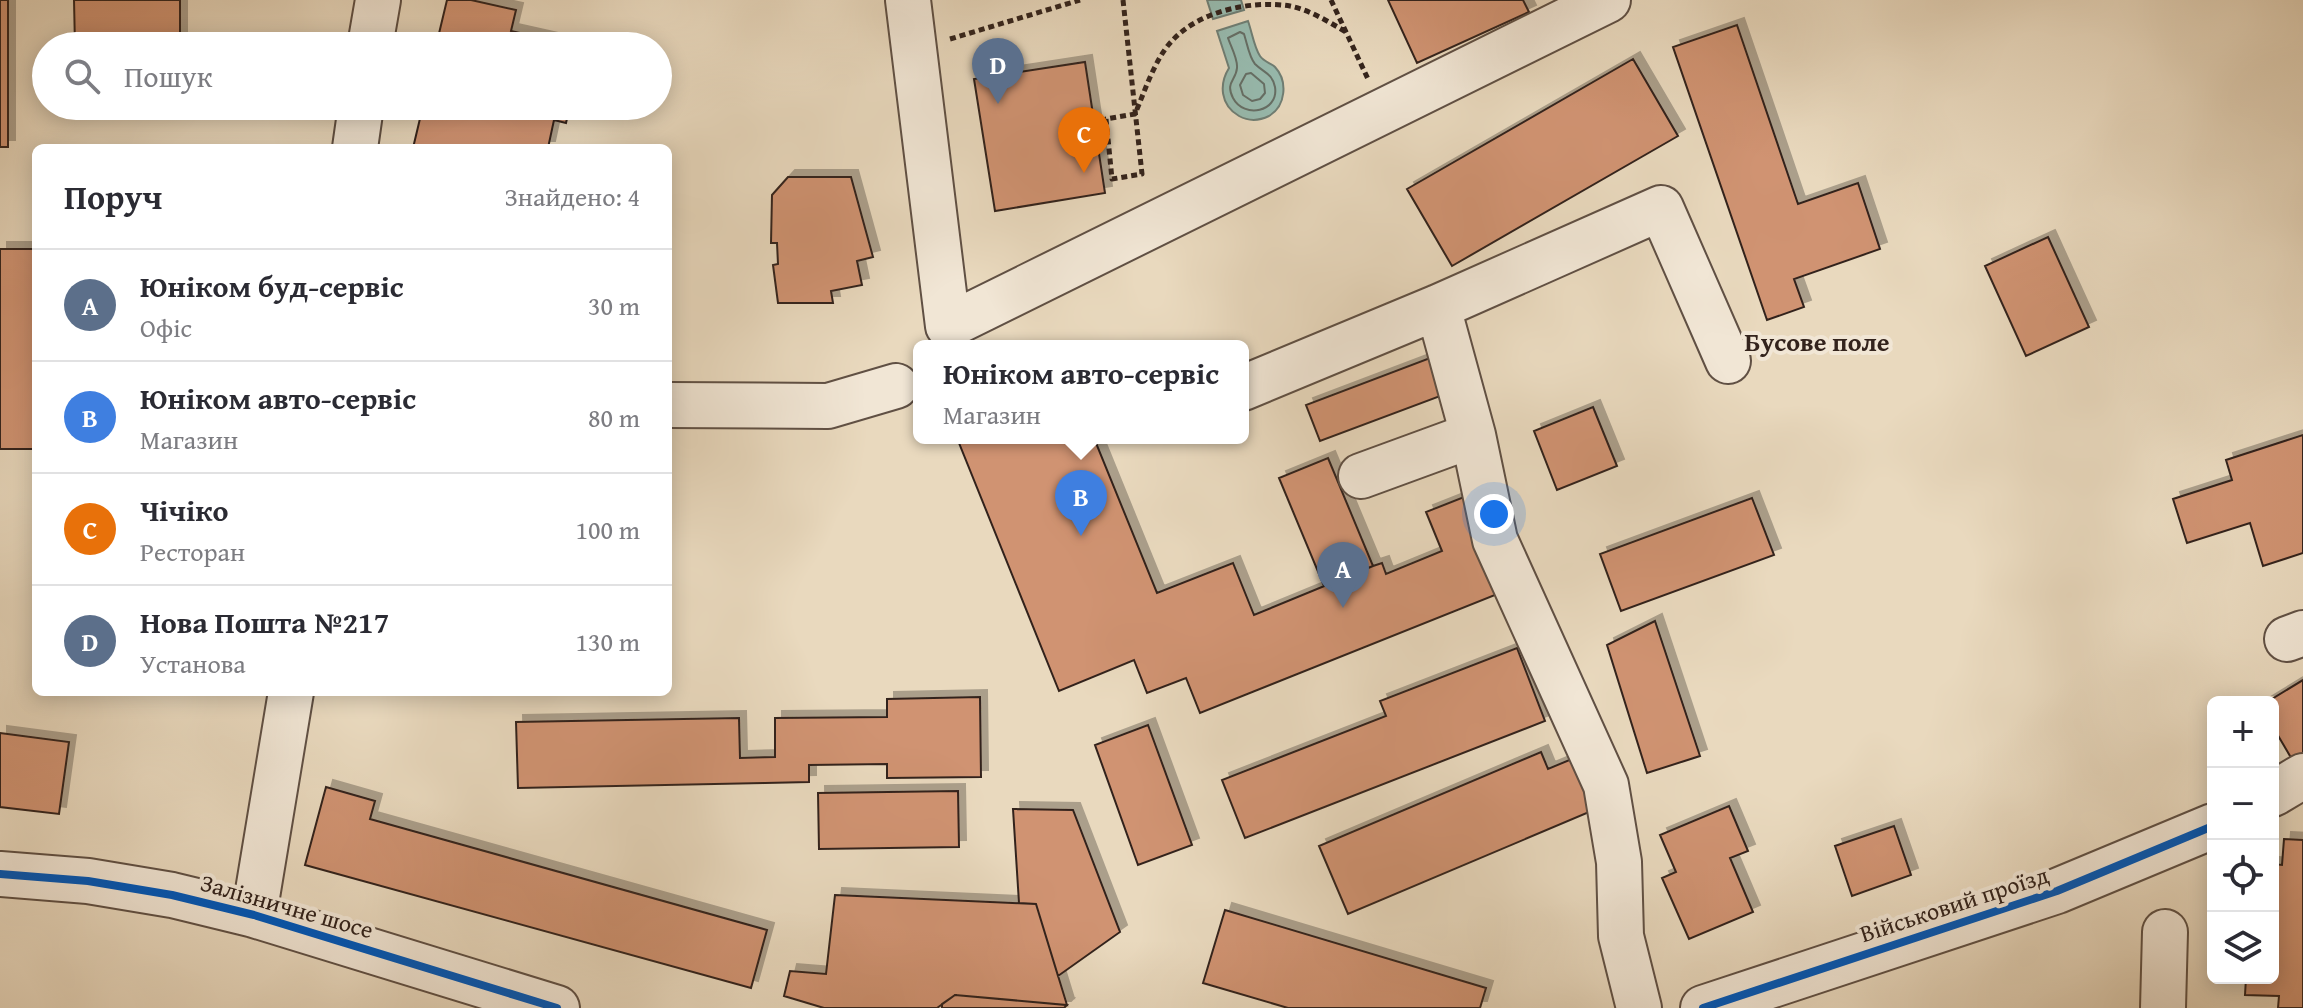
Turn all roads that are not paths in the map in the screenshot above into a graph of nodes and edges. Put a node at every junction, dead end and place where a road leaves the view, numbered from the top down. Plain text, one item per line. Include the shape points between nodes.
1 (378, 0) edge
2 (908, 0) edge
3 (1608, 0) edge
4 (372, 32) edge
5 (359, 120) edge
6 (356, 144) edge
7 (1438, 307) junction
8 (1728, 361) dead end
9 (896, 386) dead end
10 (1249, 386) edge
11 (672, 405) edge
12 (1473, 435) junction
13 (1361, 476) dead end
14 (290, 696) edge
15 (2303, 776) edge
16 (2279, 790) edge
17 (2207, 828) edge
18 (0, 874) edge
19 (254, 915) junction
20 (2165, 932) dead end
21 (557, 1008) edge
22 (1639, 1008) edge
23 (1703, 1008) edge
24 (2163, 1008) edge

1 - 4 street
2 - 3 street via 948,326
5 - 6 street
7 - 8 street via 1661,208
7 - 10 street
7 - 12 street
9 - 11 street via 828,406
12 - 13 street
12 - 22 street via 1495,540 1606,785 1619,862 1621,936
14 - 19 street
15 - 16 street
17 - 23 street, Військовий проїзд via 2057,891
18 - 19 street, Залізничне шосе via 88,881
19 - 21 street, Залізничне шосе
20 - 24 street

